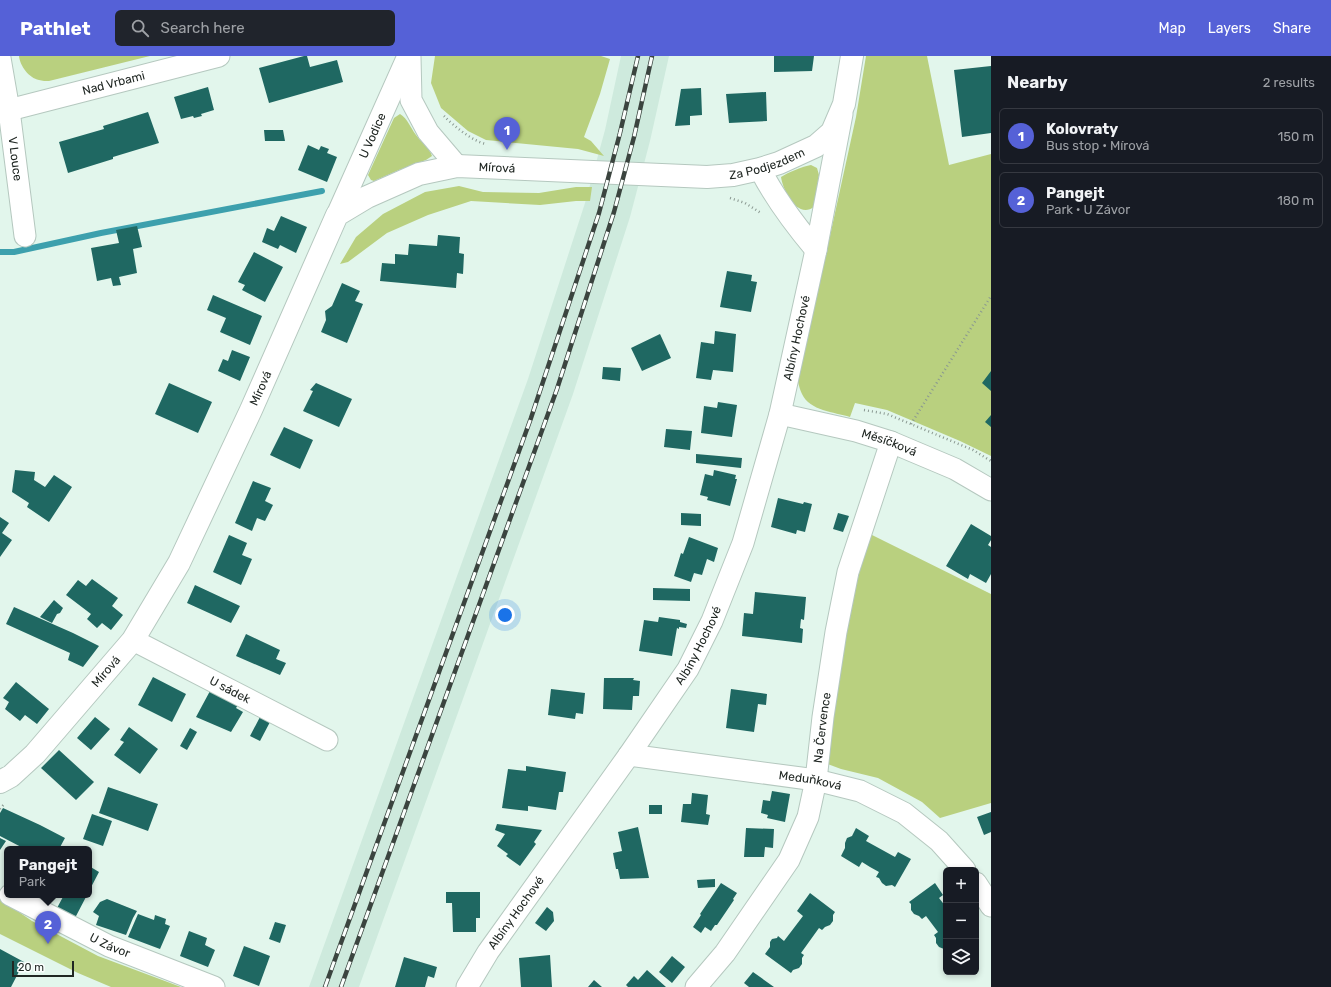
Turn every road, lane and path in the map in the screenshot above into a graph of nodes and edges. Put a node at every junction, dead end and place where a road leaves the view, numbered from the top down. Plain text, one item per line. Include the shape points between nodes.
1 (219, 56) edge
2 (409, 56) edge
3 (852, 56) edge
4 (0, 58) edge
5 (844, 104) junction
6 (9, 110) junction
7 (442, 114) dead end
8 (491, 144) dead end
9 (457, 166) junction
10 (760, 169) junction
11 (615, 174) joint
12 (726, 197) dead end
13 (337, 215) junction
14 (766, 219) dead end
15 (25, 236) dead end
16 (816, 250) junction
17 (991, 296) edge
18 (780, 414) junction
19 (911, 424) dead end
20 (891, 442) junction
21 (991, 490) edge
22 (134, 640) junction
23 (327, 740) dead end
24 (629, 755) junction
25 (816, 780) junction
26 (4, 791) edge
27 (0, 803) edge
28 (961, 867) edge
29 (979, 888) edge
30 (16, 898) edge
31 (991, 906) edge
32 (214, 987) edge
33 (467, 987) edge
34 (696, 987) edge

1 - 6 street, Nad Vrbami
2 - 9 street via 411,100 428,132
2 - 13 street, U Vodice
3 - 5 street, Za Podjezdem
4 - 6 street, V Louce
5 - 10 street, Za Podjezdem via 832,132 816,146
5 - 16 street, Albíny Hochové
6 - 15 street, V Louce
7 - 8 path via 466,134 484,144
9 - 11 street, Mírová
9 - 13 street, Mírová via 419,174 367,197
10 - 11 street, Za Podjezdem via 707,177
10 - 16 street via 769,187
12 - 14 path via 745,204
13 - 22 street, Mírová via 251,410 179,563
16 - 18 street, Albíny Hochové
17 - 19 path
18 - 20 street, Měsíčková via 856,431
18 - 24 street, Albíny Hochové via 743,543 712,621 688,669
20 - 21 street, Měsíčková via 955,469
20 - 25 street, Na Července via 848,572 836,632
22 - 23 street, U sádek
22 - 26 street, Mírová via 35,754 11,776
24 - 25 street, Meduňková
24 - 33 street, Albíny Hochové via 488,952
25 - 28 street, Meduňková via 860,791 904,813 939,841
25 - 34 street, Na Července via 808,817 789,860 725,953
26 - 27 path
29 - 31 street
30 - 32 street, U Závor via 109,946

